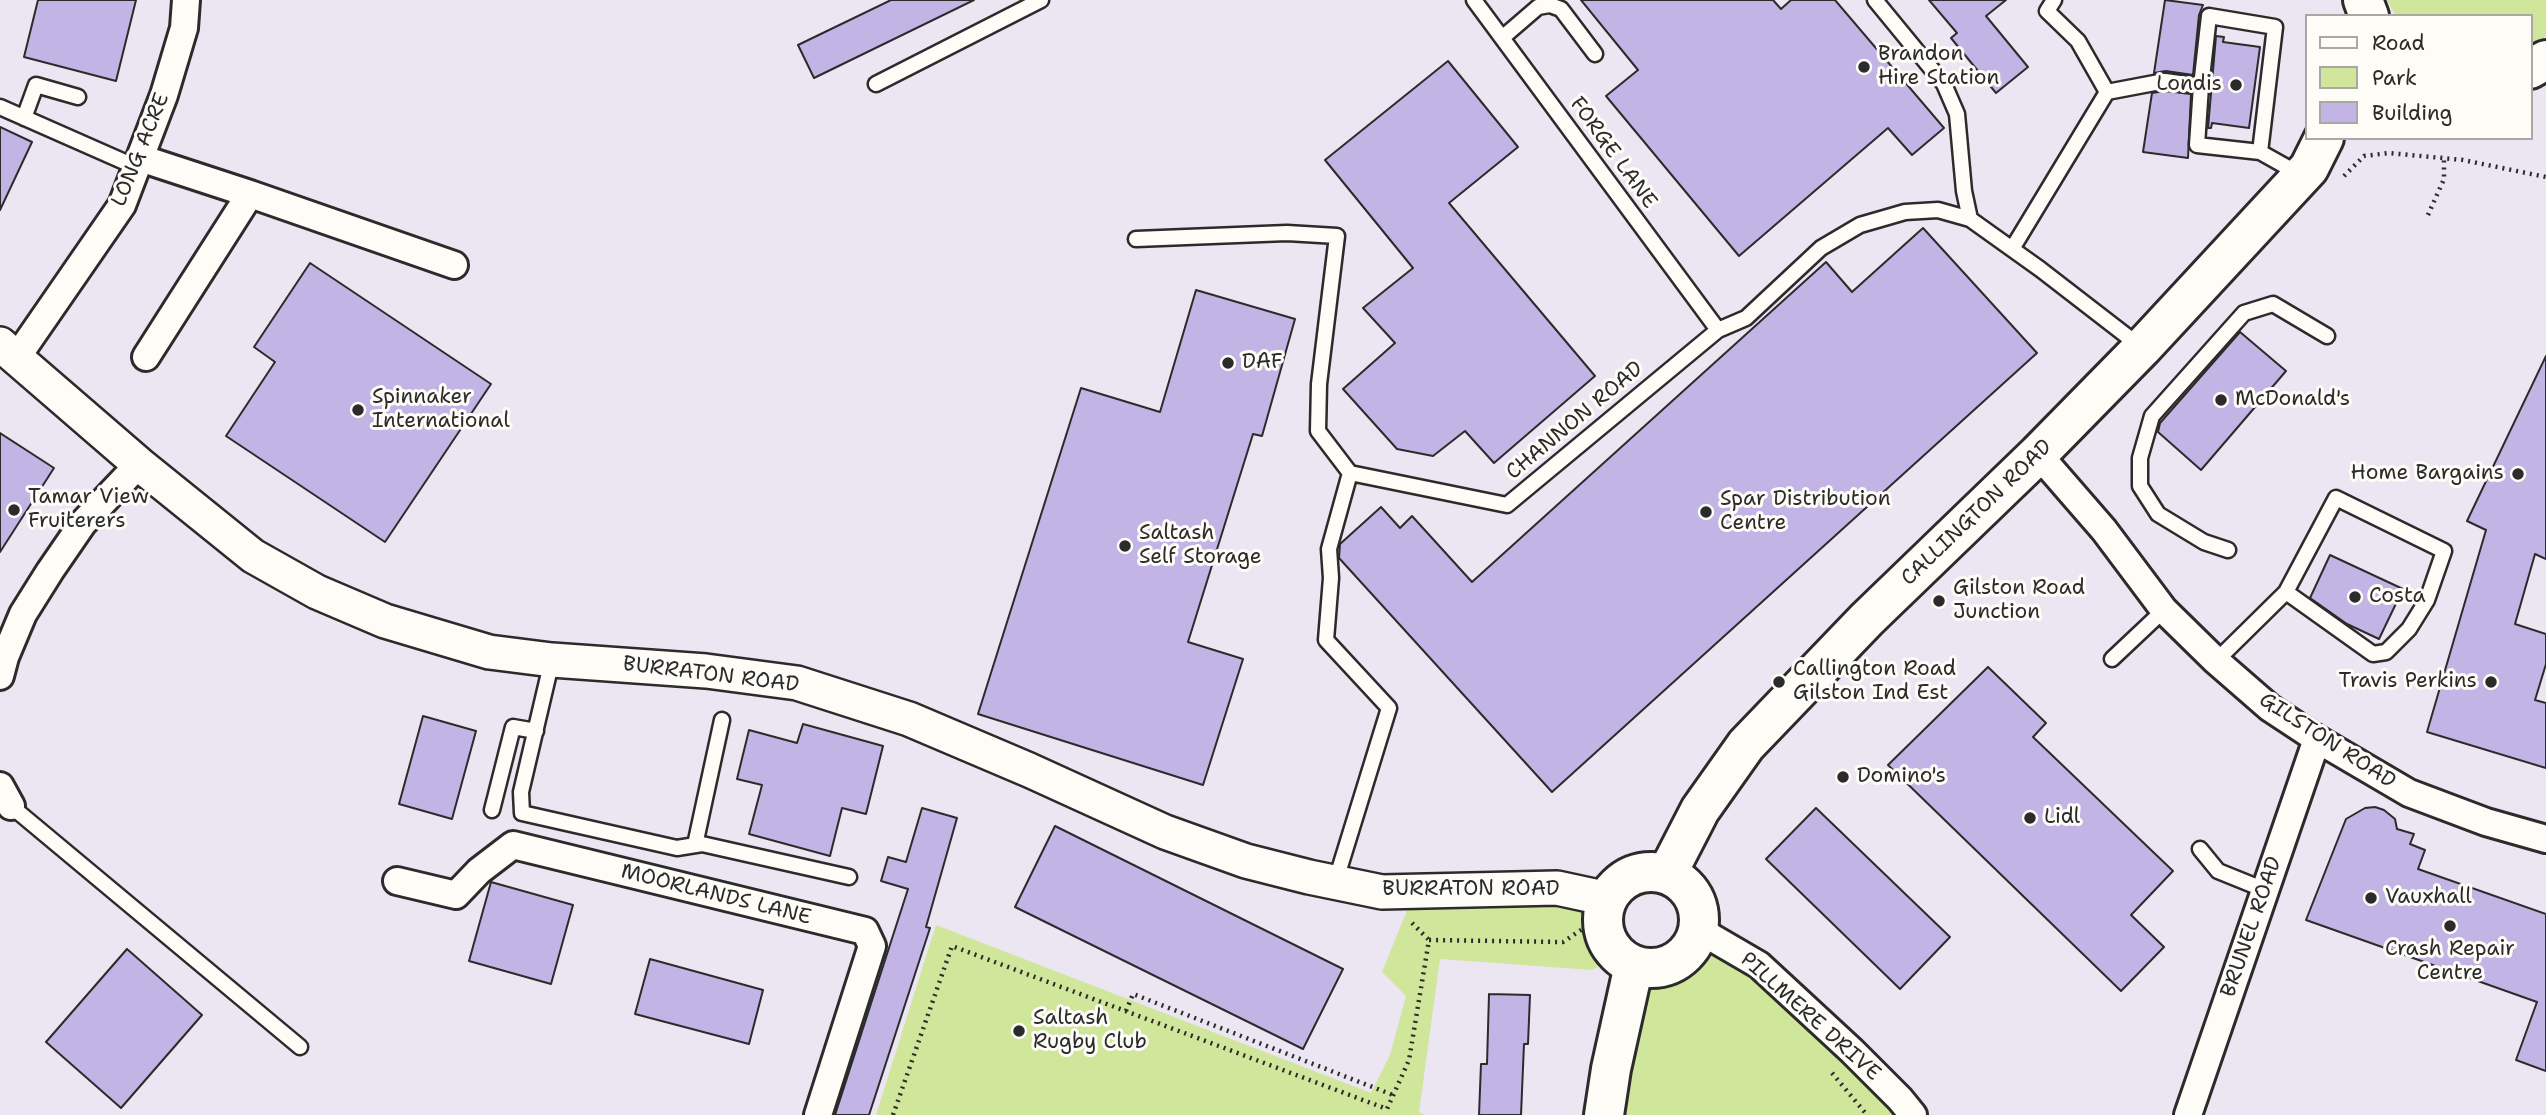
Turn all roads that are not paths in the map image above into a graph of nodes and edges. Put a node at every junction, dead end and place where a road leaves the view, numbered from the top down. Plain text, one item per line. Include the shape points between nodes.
1 (186, 0) edge
2 (1041, 0) edge
3 (1474, 0) edge
4 (1875, 0) edge
5 (2054, 0) edge
6 (1502, 38) junction
7 (1595, 54) dead end
8 (876, 84) dead end
9 (2201, 86) junction
10 (2107, 92) junction
11 (78, 97) dead end
12 (0, 107) edge
13 (24, 118) junction
14 (2351, 140) edge
15 (2260, 152) junction
16 (138, 162) junction
17 (2319, 166) edge
18 (250, 194) junction
19 (1970, 219) junction
20 (1136, 239) dead end
21 (2012, 249) junction
22 (454, 265) dead end
23 (1718, 330) junction
24 (2327, 336) dead end
25 (2142, 348) junction
26 (8, 351) edge
27 (146, 358) dead end
28 (2038, 454) junction
29 (139, 464) junction
30 (1350, 473) junction
31 (2228, 550) dead end
32 (2286, 592) junction
33 (2164, 610) junction
34 (8, 627) edge
35 (2112, 659) dead end
36 (552, 660) junction
37 (2216, 661) junction
38 (0, 676) edge
39 (722, 720) dead end
40 (536, 732) junction
41 (2317, 739) junction
42 (6, 796) edge
43 (492, 810) dead end
44 (2546, 839) edge
45 (695, 845) junction
46 (2200, 849) dead end
47 (1667, 874) junction
48 (849, 877) dead end
49 (397, 881) dead end
50 (1335, 883) junction
51 (2265, 890) junction
52 (1605, 907) junction
53 (1699, 930) junction
54 (1634, 965) junction
55 (300, 1047) dead end
56 (818, 1115) edge
57 (1604, 1115) edge
58 (1913, 1115) edge
59 (2188, 1115) edge

1 - 16 street, LONG ACRE via 184,28
2 - 8 lane
3 - 6 lane, FORGE LANE
4 - 19 lane via 1944,84 1957,114
5 - 10 lane via 2046,11 2078,41
6 - 7 lane via 1538,7 1550,5 1561,9
6 - 23 lane, FORGE LANE
9 - 10 lane via 2165,81
9 - 15 lane via 2197,145
9 - 15 lane via 2209,16 2275,27
10 - 21 lane
11 - 13 lane via 36,85
12 - 13 lane
13 - 16 lane
14 - 17 main road, CALLINGTON ROAD
15 - 17 lane
16 - 18 street
16 - 26 street, LONG ACRE via 122,205
17 - 25 main road, CALLINGTON ROAD
18 - 22 street
18 - 27 street
19 - 21 lane, CHANNON ROAD
19 - 23 lane, CHANNON ROAD via 1938,210 1905,212 1860,225 1821,248 1746,318
20 - 30 lane via 1287,233 1337,236 1319,384 1318,431
21 - 25 lane, CHANNON ROAD
23 - 30 lane, CHANNON ROAD via 1507,505
24 - 31 lane via 2273,304 2244,313 2152,416 2140,458 2140,486 2158,514 2204,542
25 - 28 main road, CALLINGTON ROAD
26 - 29 street, BURRATON ROAD
28 - 33 street, GILSTON ROAD via 2104,530
28 - 47 main road, CALLINGTON ROAD via 1867,619 1746,745 1700,810
29 - 34 street via 83,523 23,614
29 - 36 street, BURRATON ROAD via 253,556 317,593 384,621 489,652
30 - 50 lane via 1329,549 1326,639 1388,708
32 - 32 lane via 2373,654 2386,652 2409,629 2427,600 2444,551 2336,498
32 - 37 lane
33 - 35 lane
33 - 37 street, GILSTON ROAD
34 - 38 street
36 - 40 lane
36 - 50 street, BURRATON ROAD via 797,683 909,719 1165,832 1246,861
37 - 41 street, GILSTON ROAD via 2270,708
39 - 45 lane
40 - 43 lane via 513,727
40 - 45 lane via 521,792 522,813 677,848
41 - 44 street, GILSTON ROAD via 2409,793
41 - 51 street, BRUNEL ROAD
42 - 55 lane
45 - 48 lane
46 - 51 lane via 2218,871
47 - 52 main road via 1636,873 1620,883
47 - 53 main road via 1692,893 1699,907
49 - 56 street, MOORLANDS LANE via 456,895 513,845 865,931 872,946
50 - 52 street, BURRATON ROAD via 1382,892 1562,888
51 - 59 street, BRUNEL ROAD
52 - 54 main road via 1607,940 1619,956
53 - 54 main road via 1678,961 1656,969
53 - 58 street, PILLMERE DRIVE via 1759,965
54 - 57 main road

